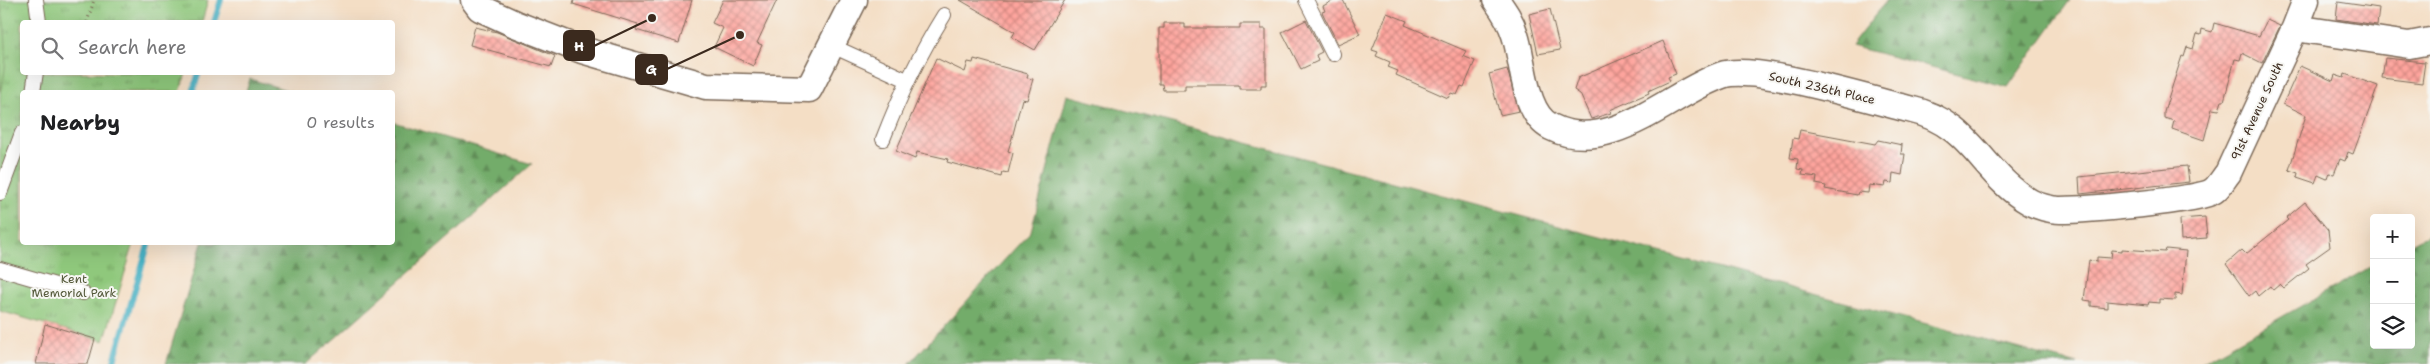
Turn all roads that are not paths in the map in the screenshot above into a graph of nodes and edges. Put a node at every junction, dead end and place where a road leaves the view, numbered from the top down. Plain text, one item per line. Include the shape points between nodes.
1 (36, 0) edge
2 (474, 0) edge
3 (854, 0) edge
4 (1306, 0) edge
5 (1496, 0) edge
6 (2306, 0) edge
7 (944, 15) dead end
8 (39, 20) edge
9 (2295, 28) junction
10 (2430, 41) edge
11 (830, 45) junction
12 (1333, 54) dead end
13 (35, 75) edge
14 (907, 80) junction
15 (32, 90) edge
16 (20, 138) edge
17 (883, 139) dead end
18 (2213, 191) joint
19 (0, 193) edge
20 (0, 269) edge
21 (84, 293) dead end

1 - 8 lane
2 - 11 street via 480,8 582,50 706,86 809,89
3 - 11 street
4 - 12 lane
5 - 18 street, South 236th Place via 1506,12 1515,35 1531,106 1548,126 1570,134 1613,132 1723,75 1757,73 1929,113 1960,133 2010,187 2031,202 2057,210 2184,199
6 - 9 street, 91st Avenue South
7 - 14 lane
9 - 10 street via 2409,45
9 - 18 street, 91st Avenue South via 2228,174
11 - 14 lane
13 - 15 lane
14 - 17 lane
16 - 19 lane
20 - 21 lane

